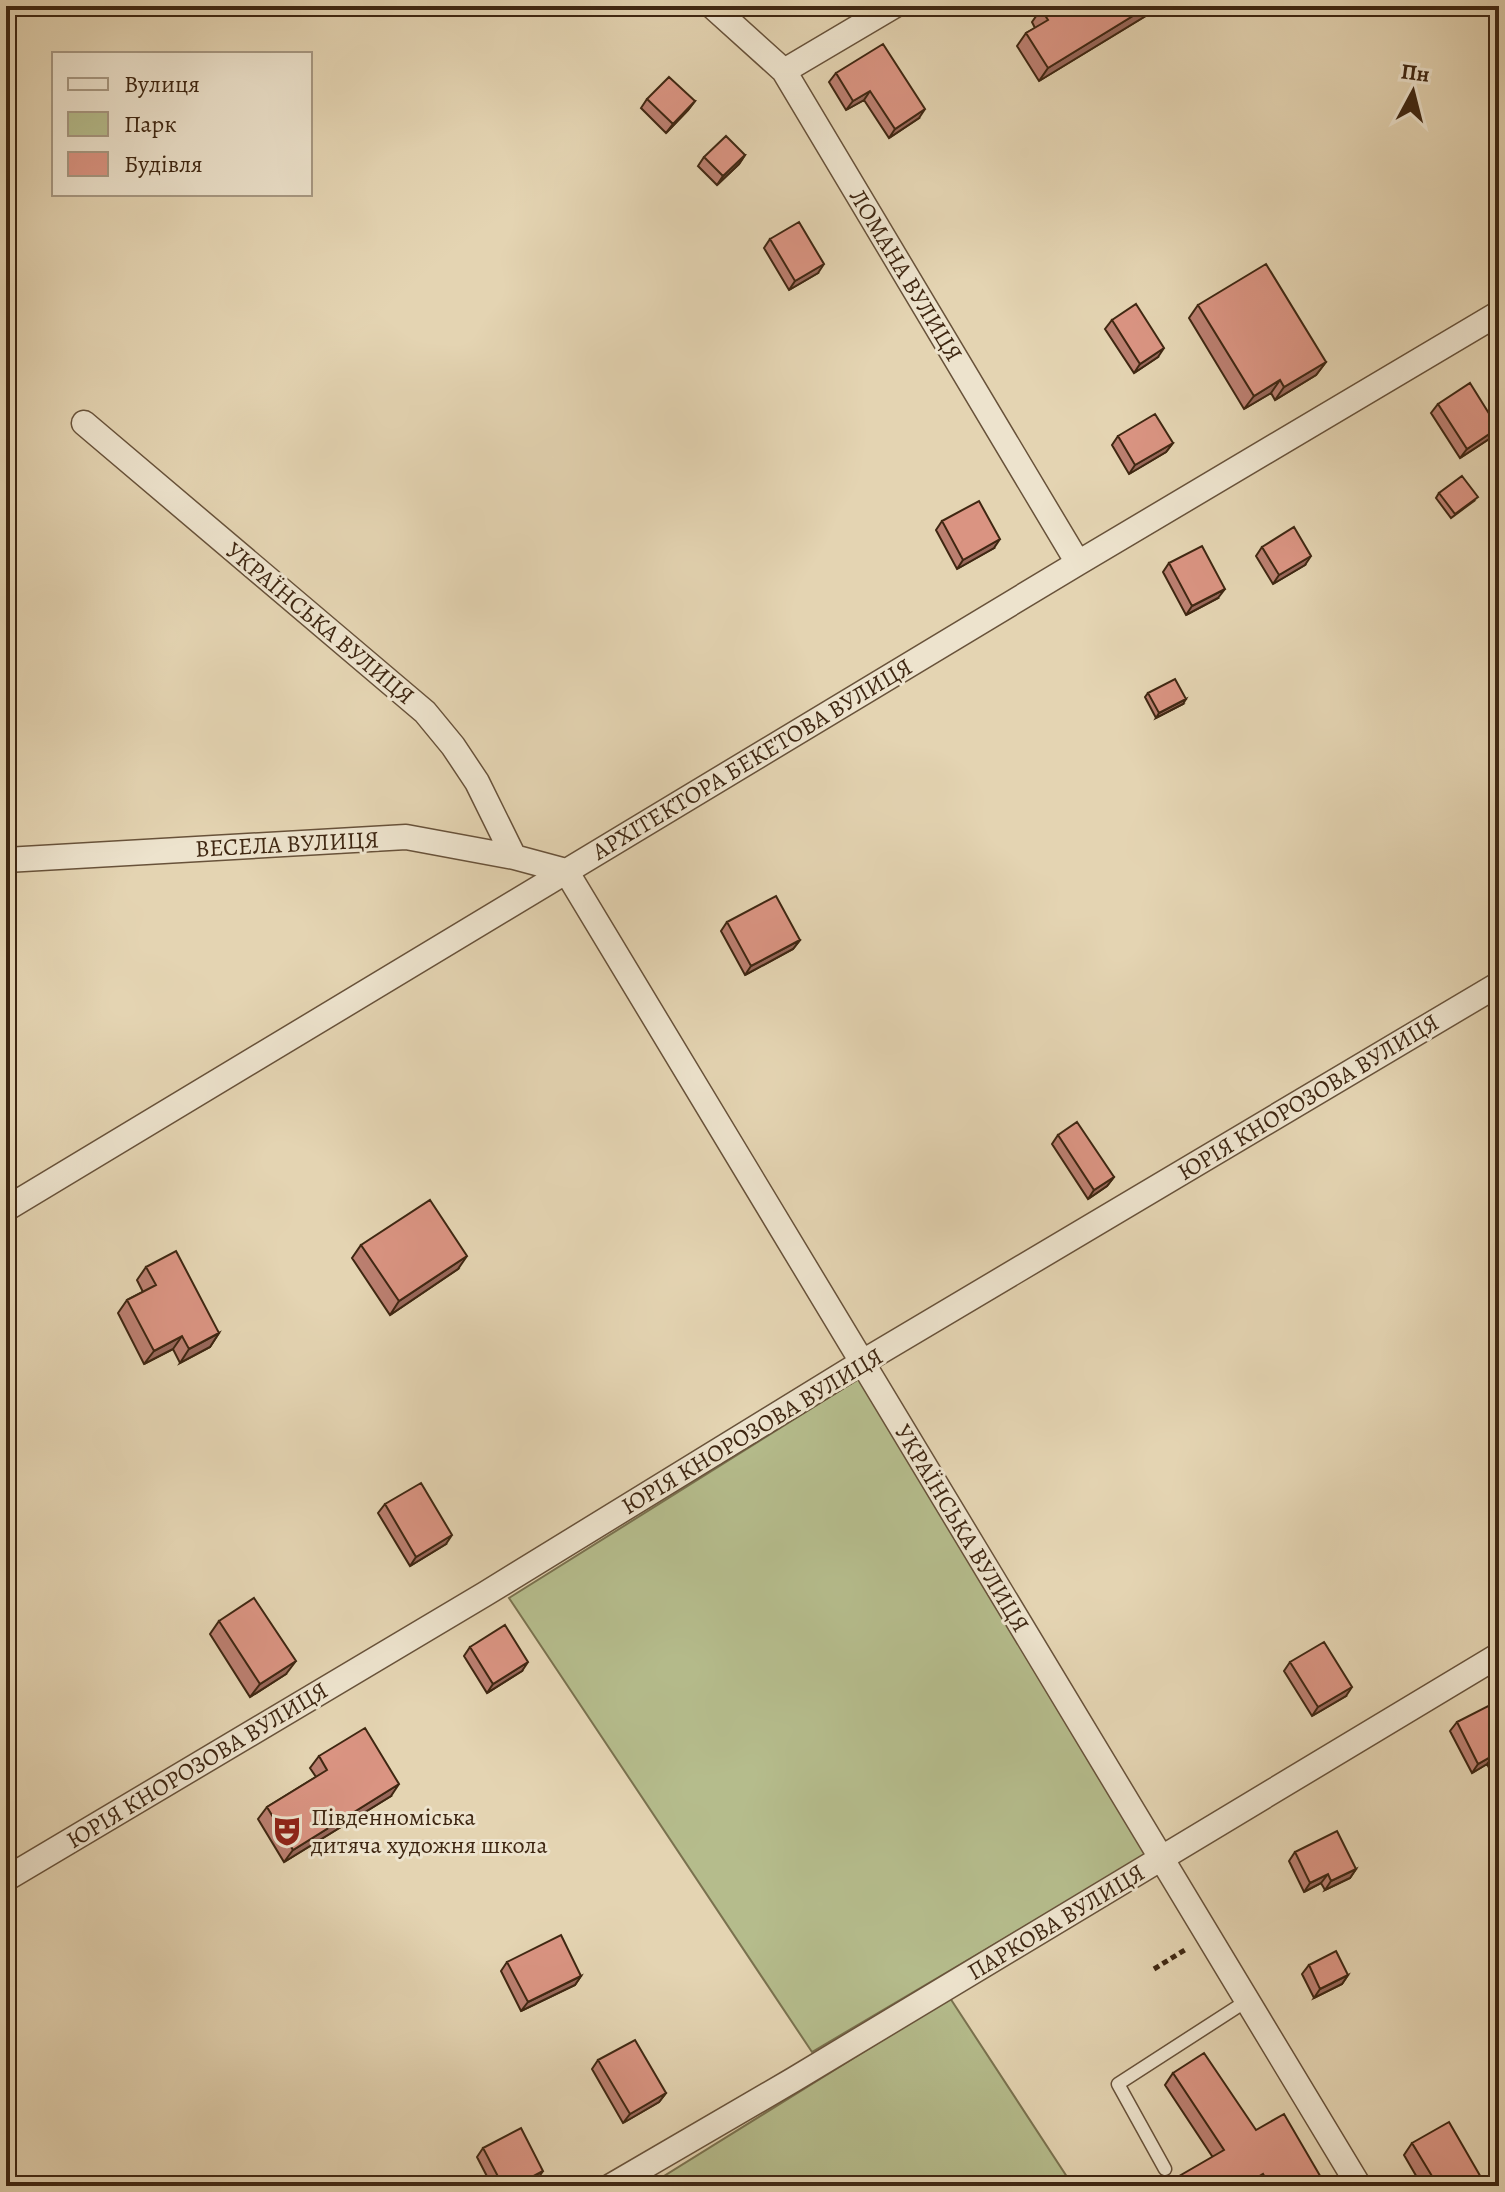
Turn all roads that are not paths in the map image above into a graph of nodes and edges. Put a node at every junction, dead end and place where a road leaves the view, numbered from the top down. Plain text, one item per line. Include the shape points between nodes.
1 (712, 6) edge
2 (894, 6) edge
3 (784, 71) junction
4 (1499, 313) edge
5 (84, 423) dead end
6 (1078, 563) junction
7 (514, 857) junction
8 (6, 860) edge
9 (566, 871) junction
10 (1499, 984) edge
11 (6, 1209) edge
12 (861, 1363) junction
13 (1499, 1655) edge
14 (1163, 1858) junction
15 (6, 1879) edge
16 (1248, 2000) junction
17 (1165, 2169) dead end
18 (611, 2186) edge
19 (1359, 2186) edge

1 - 3 street, ЛОМАНА ВУЛИЦЯ
2 - 3 street
3 - 6 street, ЛОМАНА ВУЛИЦЯ
4 - 6 street, АРХІТЕКТОРА БЕКЕТОВА ВУЛИЦЯ
5 - 7 street, УКРАЇНСЬКА ВУЛИЦЯ via 425,712 477,782
6 - 9 street, АРХІТЕКТОРА БЕКЕТОВА ВУЛИЦЯ
7 - 8 street, ВЕСЕЛА ВУЛИЦЯ via 406,837
7 - 9 street, ВЕСЕЛА ВУЛИЦЯ
9 - 11 street, АРХІТЕКТОРА БЕКЕТОВА ВУЛИЦЯ
9 - 12 street, УКРАЇНСЬКА ВУЛИЦЯ
10 - 12 street, ЮРІЯ КНОРОЗОВА ВУЛИЦЯ
12 - 14 street, УКРАЇНСЬКА ВУЛИЦЯ
12 - 15 street, ЮРІЯ КНОРОЗОВА ВУЛИЦЯ
13 - 14 street, ПАРКОВА ВУЛИЦЯ
14 - 16 street, УКРАЇНСЬКА ВУЛИЦЯ
14 - 18 street, ПАРКОВА ВУЛИЦЯ
16 - 17 lane via 1118,2084
16 - 19 street, УКРАЇНСЬКА ВУЛИЦЯ

